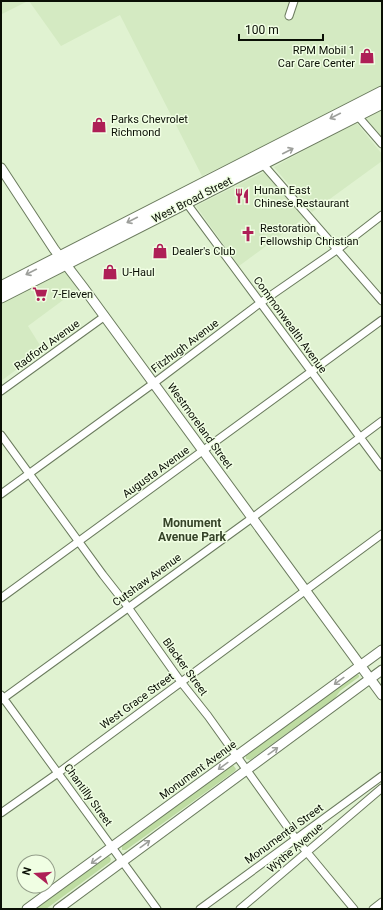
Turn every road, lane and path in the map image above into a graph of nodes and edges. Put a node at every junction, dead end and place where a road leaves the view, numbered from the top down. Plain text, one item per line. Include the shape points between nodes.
1 (294, 1) edge
2 (289, 16) dead end
3 (382, 92) edge
4 (382, 103) edge
5 (355, 112) junction
6 (382, 144) edge
7 (260, 160) junction
8 (1, 168) edge
9 (184, 199) junction
10 (382, 215) edge
11 (338, 249) junction
12 (63, 260) junction
13 (1, 287) edge
14 (1, 297) edge
15 (382, 301) edge
16 (260, 303) junction
17 (105, 316) junction
18 (382, 320) edge
19 (311, 371) junction
20 (154, 383) junction
21 (1, 391) edge
22 (382, 421) edge
23 (1, 435) edge
24 (360, 437) junction
25 (204, 451) junction
26 (382, 467) edge
27 (29, 473) junction
28 (1, 494) edge
29 (252, 518) junction
30 (382, 534) edge
31 (79, 541) junction
32 (306, 591) junction
33 (1, 598) edge
34 (128, 607) junction
35 (382, 650) edge
36 (360, 666) junction
37 (382, 670) edge
38 (370, 679) junction
39 (182, 682) junction
40 (382, 695) edge
41 (2, 697) edge
42 (237, 756) junction
43 (247, 770) junction
44 (58, 773) junction
45 (382, 776) edge
46 (382, 788) edge
47 (1, 813) edge
48 (296, 839) junction
49 (112, 848) junction
50 (307, 851) junction
51 (122, 861) junction
52 (382, 902) edge
53 (27, 909) edge
54 (58, 909) edge
55 (157, 909) edge
56 (200, 909) edge
57 (240, 909) edge
58 (354, 909) edge
59 (374, 909) edge

1 - 2 street
3 - 5 main road, West Broad Street
4 - 5 main road, West Broad Street
5 - 6 street
5 - 7 main road, West Broad Street
7 - 9 main road, West Broad Street
7 - 11 street
8 - 12 street, Westmoreland Street
9 - 12 main road, West Broad Street
9 - 16 street, Commonwealth Avenue
10 - 11 street, Fitzhugh Avenue
11 - 15 street
11 - 16 street, Fitzhugh Avenue
12 -> 13 main road, West Broad Street
12 - 14 main road, West Broad Street
12 - 17 street, Westmoreland Street
16 - 19 street, Commonwealth Avenue
16 - 20 street, Fitzhugh Avenue
17 - 20 street, Westmoreland Street
17 - 21 street, Radford Avenue
18 - 19 street, Augusta Avenue
19 - 24 street, Commonwealth Avenue
19 - 25 street, Augusta Avenue
20 - 25 street, Westmoreland Street
20 - 27 street, Fitzhugh Avenue
22 - 24 street, Cutshaw Avenue
23 - 27 street, Blacker Street
24 - 26 street, Commonwealth Avenue
24 - 29 street, Cutshaw Avenue
25 - 29 street, Westmoreland Street
25 - 31 street, Augusta Avenue
27 - 28 street, Fitzhugh Avenue
27 - 31 street, Blacker Street
29 - 32 street, Westmoreland Street
29 - 34 street, Cutshaw Avenue
30 - 32 street, West Grace Street
31 - 33 street, Augusta Avenue
31 - 34 street, Blacker Street
32 - 36 street, Westmoreland Street
32 - 39 street, West Grace Street
34 - 39 street, Blacker Street
34 - 41 street, Cutshaw Avenue
35 - 36 street, Monument Avenue
36 - 38 street, Westmoreland Street
36 -> 42 street, Monument Avenue
37 - 38 street
38 - 40 street, Westmoreland Street
43 -> 38 street
39 - 42 street, Blacker Street
39 - 44 street, West Grace Street
41 - 44 street, Chantilly Street
42 - 43 street, Blacker Street
42 -> 49 street, Monument Avenue
43 - 48 street, Blacker Street
51 -> 43 street
44 - 47 street, West Grace Street
44 - 49 street, Chantilly Street
45 - 48 street, Monumental Street
46 - 50 street, Wythe Avenue
48 - 50 street, Blacker Street
48 - 56 street, Monumental Street
49 - 51 street, Chantilly Street
49 -> 53 street, Monument Avenue
50 - 57 street, Wythe Avenue
50 - 58 street, Blacker Street
51 - 54 street
51 - 55 street, Chantilly Street
52 - 59 street

